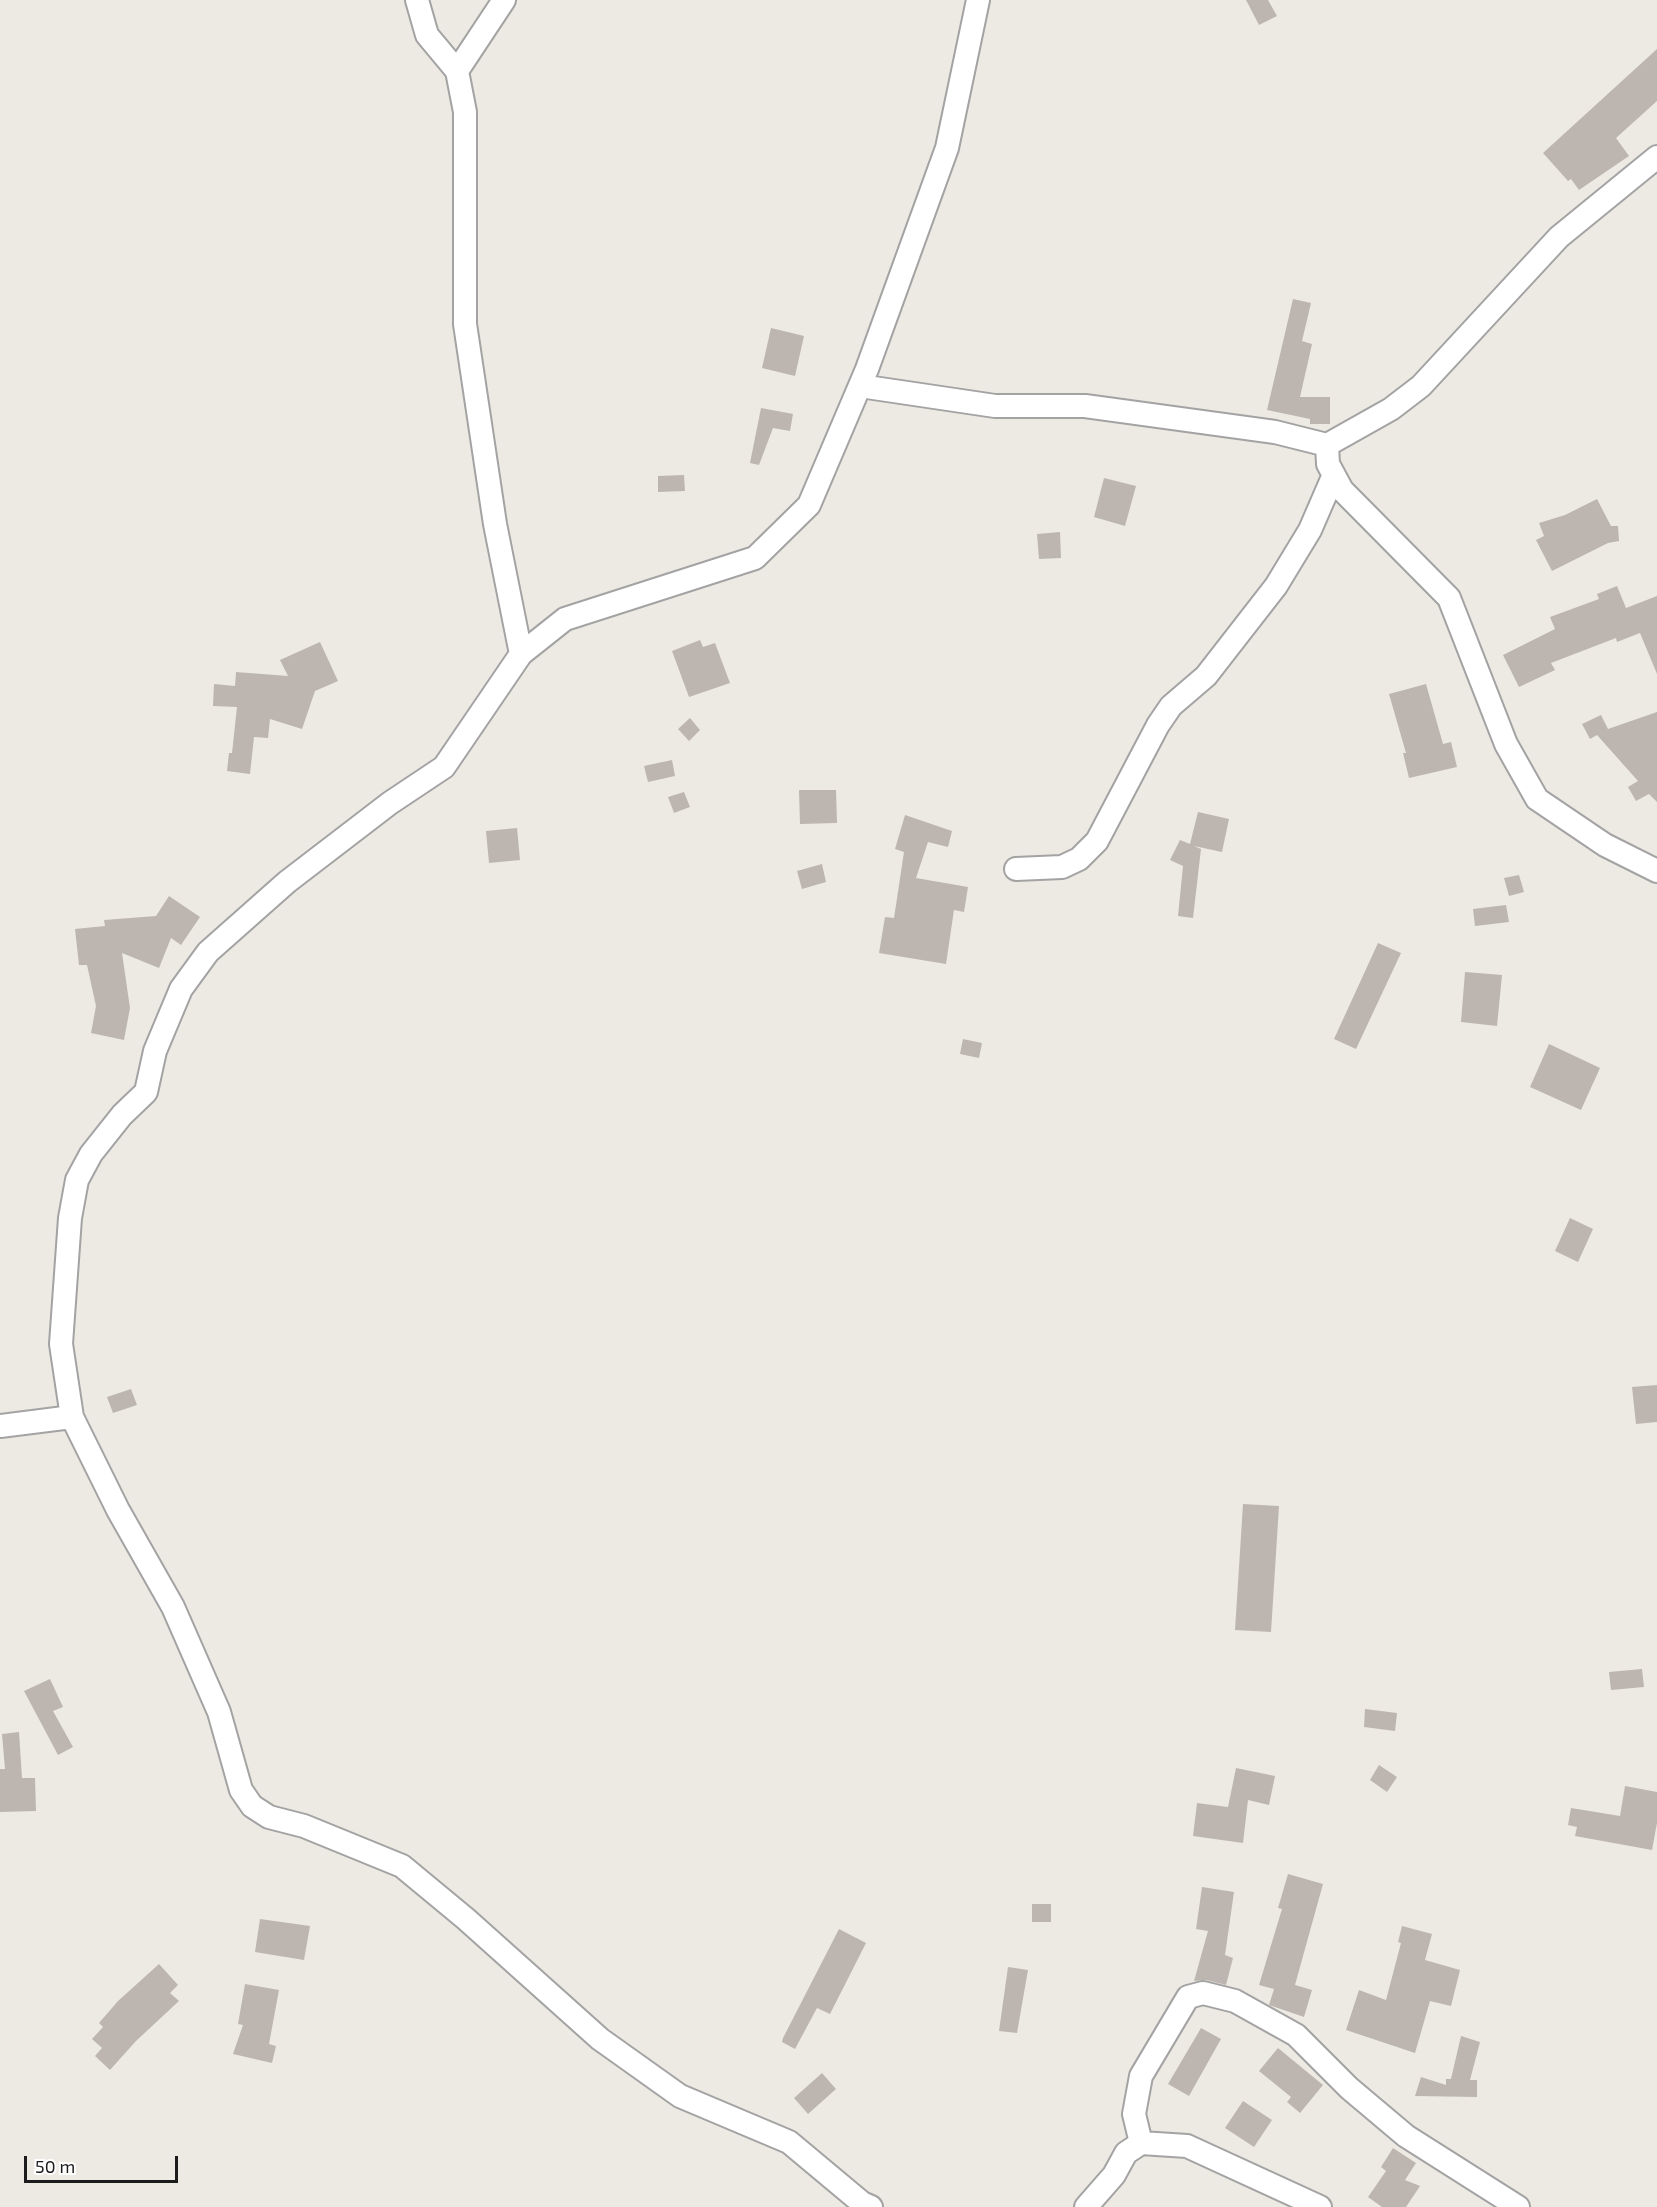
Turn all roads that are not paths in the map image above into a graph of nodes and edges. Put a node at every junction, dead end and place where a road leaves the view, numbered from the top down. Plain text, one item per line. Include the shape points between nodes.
1 (417, 0) edge
2 (504, 0) edge
3 (978, 0) edge
4 (457, 71) junction
5 (1657, 157) edge
6 (860, 386) junction
7 (1327, 445) junction
8 (1333, 477) junction
9 (521, 654) junction
10 (1016, 868) dead end
11 (1657, 872) edge
12 (72, 1417) junction
13 (0, 1426) edge
14 (1141, 2143) junction
15 (871, 2207) edge
16 (1086, 2207) edge
17 (1320, 2207) edge
18 (1518, 2207) edge

1 - 4 street via 427,35
2 - 4 street
3 - 6 street via 946,148
4 - 9 street via 465,112 465,324 495,524
5 - 7 street via 1559,237 1421,386 1391,409
6 - 7 street via 995,406 1085,406 1275,432
6 - 9 street via 809,505 754,558 565,619
7 - 8 street
8 - 10 street via 1310,530 1276,585 1206,676 1171,706 1158,725 1097,841 1079,859 1062,867
8 - 11 street via 1449,598 1506,744 1537,799 1605,845
9 - 12 street via 444,767 286,882 208,952 181,989 155,1051 146,1092 97,1146 77,1180 70,1218 61,1344
12 - 13 street
12 - 15 street via 118,1510 173,1607 219,1712 241,1790 252,1806 269,1817 304,1826 402,1866 609,2046 680,2096 789,2142
14 - 16 street via 1126,2153 1114,2175
14 - 17 street via 1187,2146
14 - 18 street via 1134,2114 1141,2076 1188,1997 1203,1993 1235,2001 1296,2035 1349,2088 1406,2136

